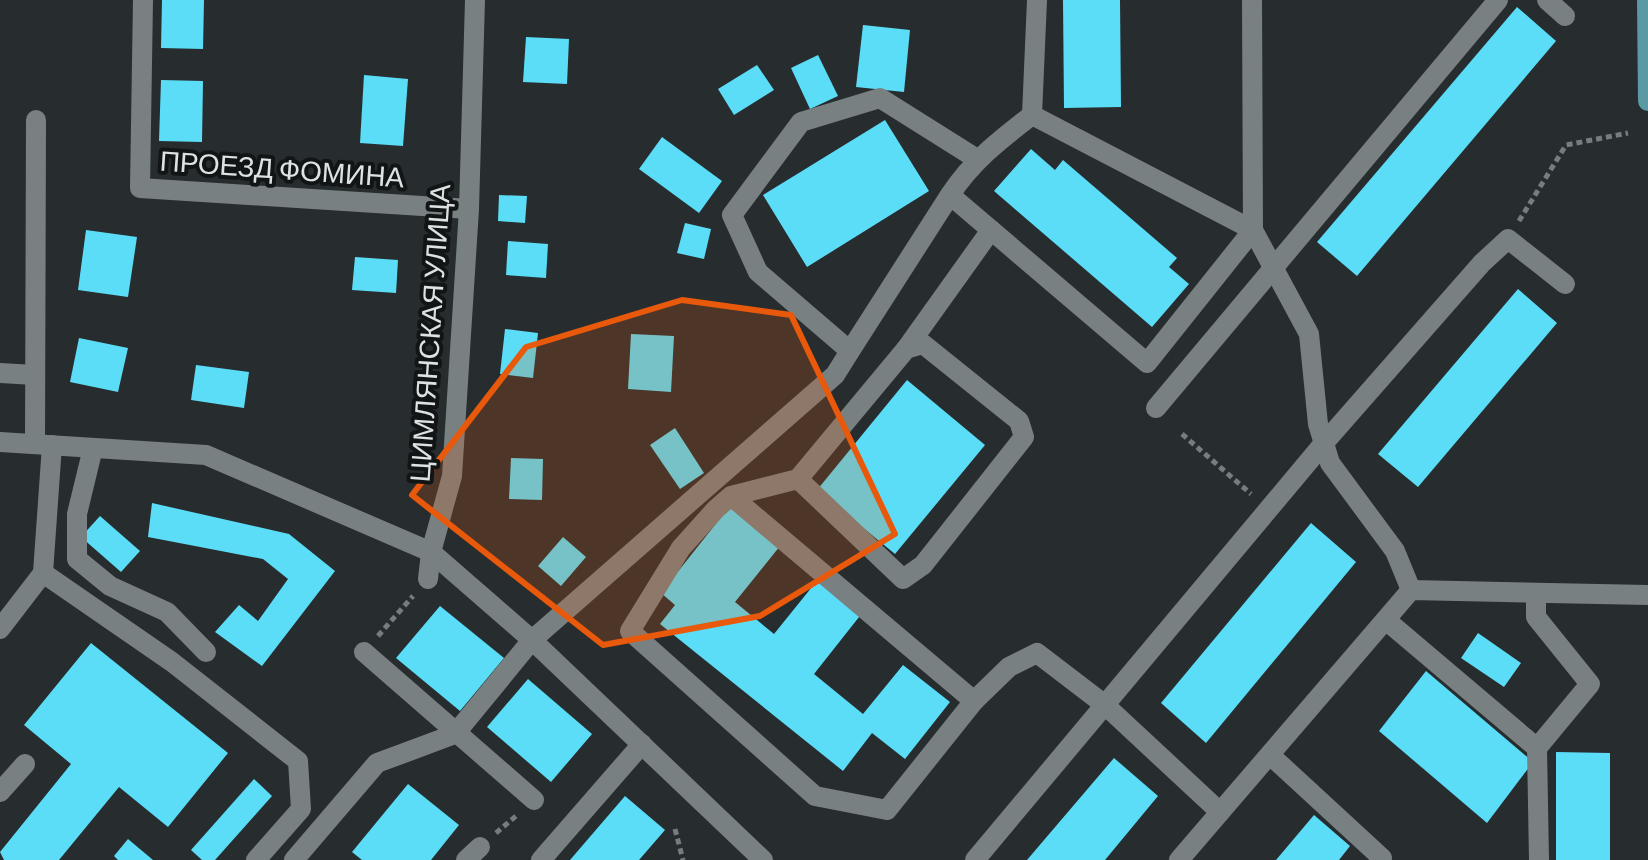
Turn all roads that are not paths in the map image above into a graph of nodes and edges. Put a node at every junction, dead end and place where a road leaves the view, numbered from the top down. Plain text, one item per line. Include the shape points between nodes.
1 (143, 0) edge
2 (475, 0) edge
3 (1037, 0) edge
4 (1252, 0) edge
5 (1498, 0) edge
6 (1547, 0) edge
7 (1647, 0) edge
8 (1565, 16) dead end
9 (1648, 101) edge
10 (1032, 115) junction
11 (36, 120) dead end
12 (977, 159) junction
13 (950, 195) junction
14 (469, 209) junction
15 (991, 230) junction
16 (1253, 230) junction
17 (1273, 268) junction
18 (1565, 284) dead end
19 (906, 349) junction
20 (850, 351) junction
21 (0, 373) edge
22 (35, 375) junction
23 (1156, 408) dead end
24 (0, 442) edge
25 (1324, 443) junction
26 (44, 445) junction
27 (93, 448) junction
28 (798, 479) junction
29 (731, 496) junction
30 (431, 552) junction
31 (43, 573) junction
32 (428, 579) road end
33 (1411, 590) junction
34 (1536, 594) junction
35 (1648, 595) edge
36 (1387, 621) junction
37 (0, 629) edge
38 (532, 640) junction
39 (206, 652) dead end
40 (364, 652) road end
41 (974, 701) junction
42 (1105, 705) junction
43 (455, 734) junction
44 (642, 744) junction
45 (1537, 748) junction
46 (1270, 755) junction
47 (25, 764) dead end
48 (0, 792) edge
49 (534, 800) road end
50 (1220, 812) junction
51 (256, 860) edge
52 (294, 860) edge
53 (541, 860) edge
54 (763, 860) edge
55 (975, 860) edge
56 (1179, 860) edge
57 (1380, 860) edge
58 (1539, 860) edge

1 - 14 street, ПРОЕЗД ФОМИНА via 140,188
2 - 14 street, ЦИМЛЯНСКАЯ УЛИЦА
3 - 10 street
4 - 16 street
5 - 17 street
6 - 8 street
7 - 9 main road
10 - 12 street
10 - 16 street
11 - 22 street
12 - 13 street
12 - 20 street via 880,98 801,122 732,215 758,272
13 - 15 street
13 - 20 street
14 - 30 street, ЦИМЛЯНСКАЯ УЛИЦА via 452,476
15 - 16 street via 1147,363
15 - 19 street
16 - 17 street
17 - 23 street
17 - 25 street via 1309,334
18 - 25 street via 1508,239
19 - 28 street
19 - 28 street via 923,344 1019,421 1024,437 923,565 903,579
20 - 38 street via 835,375
21 - 22 street
22 - 26 street
24 - 26 street
25 - 33 street via 1330,463 1395,551
25 - 42 street
26 - 27 street
26 - 31 street
27 - 30 street via 206,455
27 - 39 street via 77,514 77,559 110,586 167,612
28 - 29 street
29 - 41 street
29 - 41 street via 681,548 630,631 815,796 887,810
30 - 32 street, ЦИМЛЯНСКАЯ УЛИЦА
30 - 38 street
31 - 37 street
31 - 51 street via 172,662 298,761 301,809
33 - 34 street
33 - 36 street
34 - 35 street
34 - 45 street via 1536,617 1590,684
36 - 45 street
36 - 46 street
38 - 43 street
38 - 44 street
40 - 43 street
41 - 42 street via 1009,667 1037,653
42 - 50 street
42 - 55 street
43 - 49 street
43 - 52 street via 377,763
44 - 53 street
44 - 54 street
45 - 58 street
46 - 50 street
46 - 57 street
47 - 48 street
50 - 56 street

